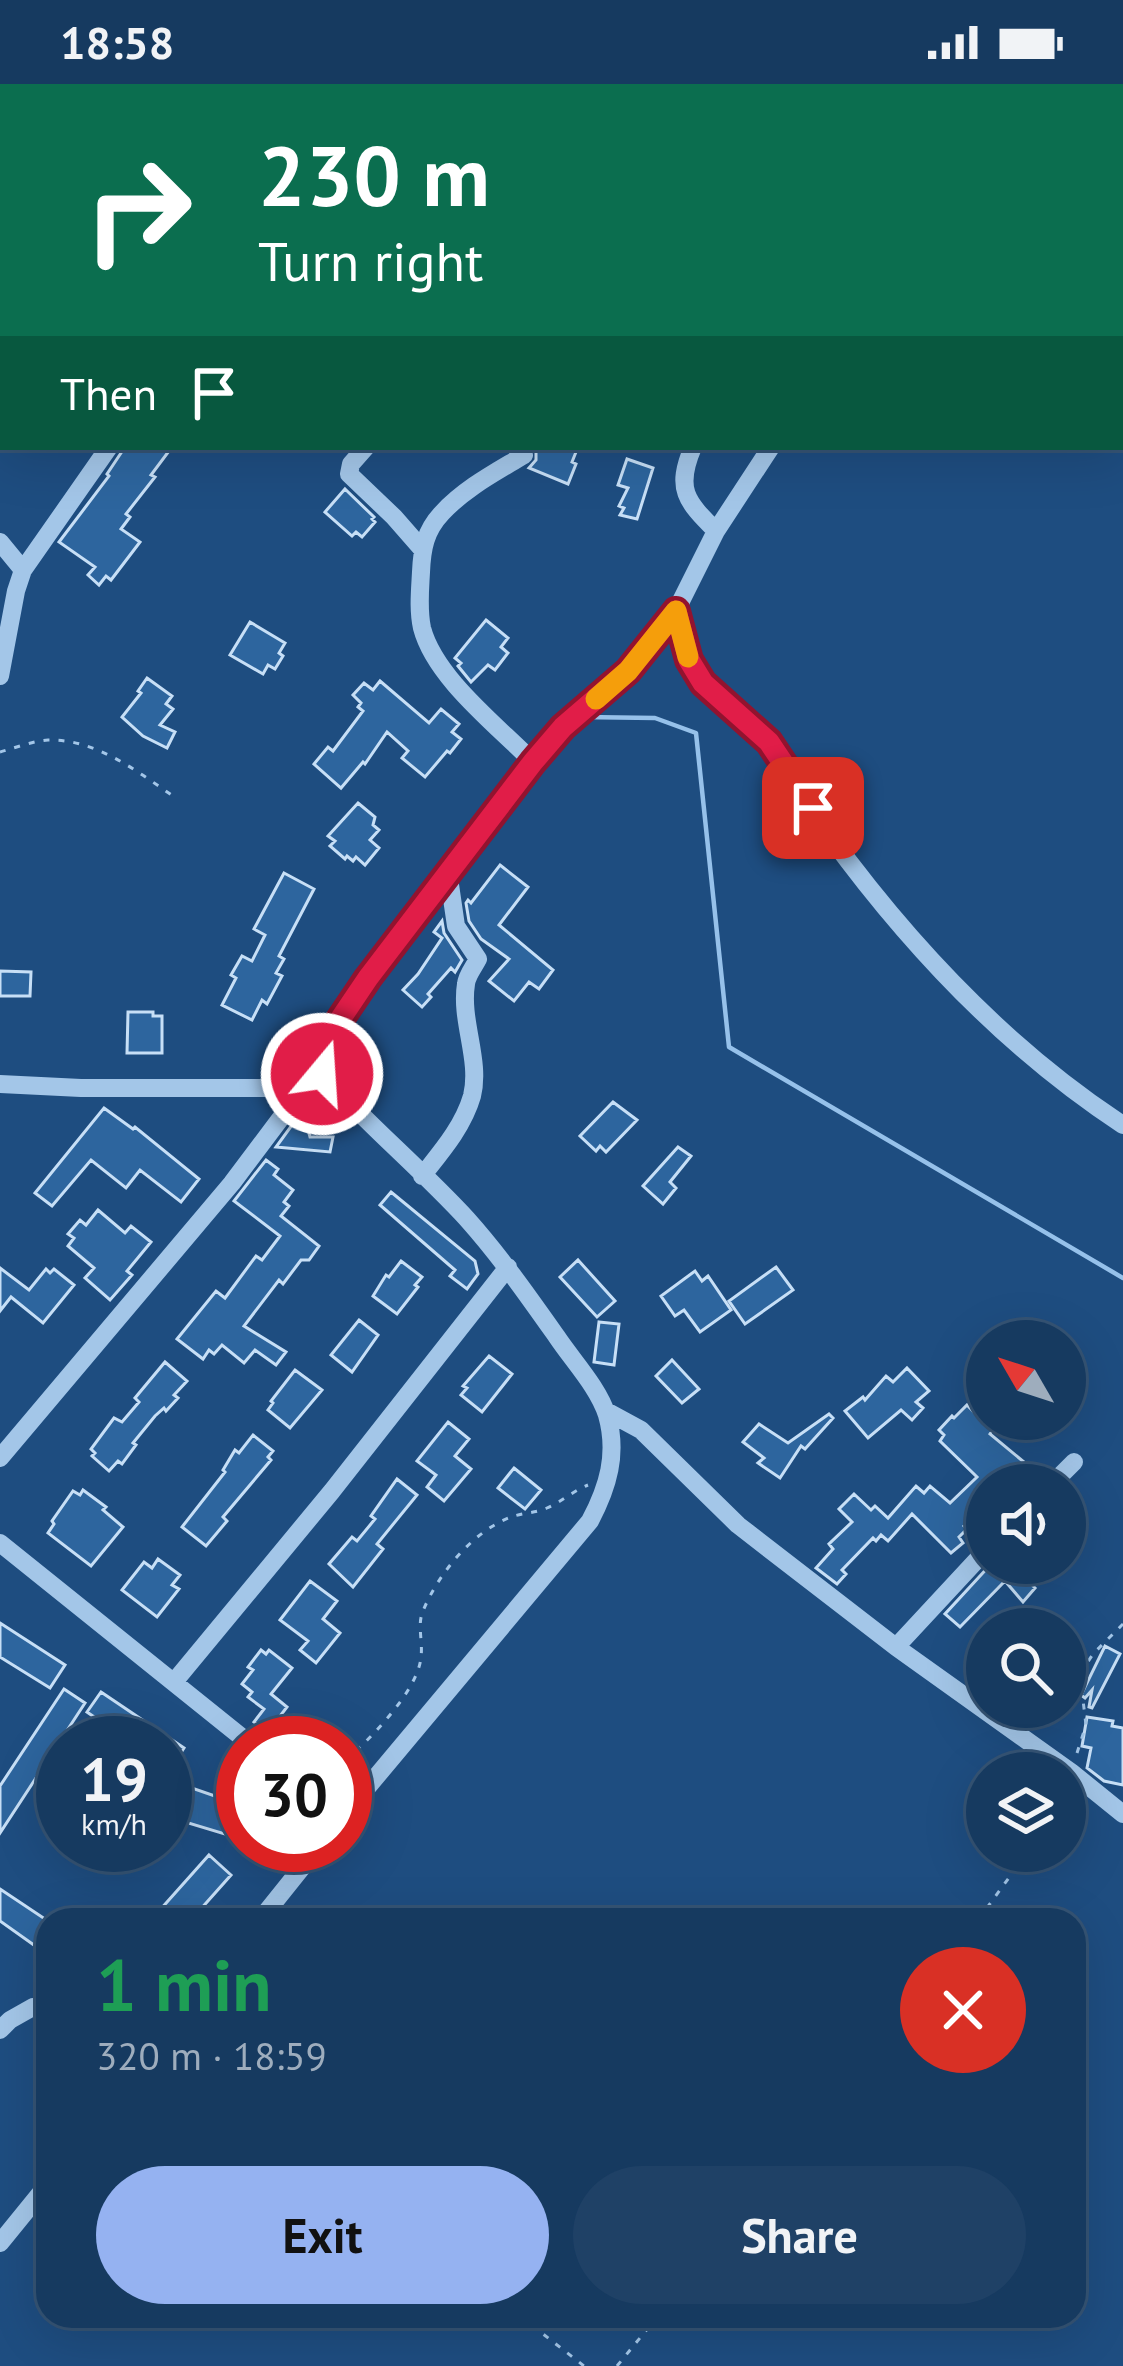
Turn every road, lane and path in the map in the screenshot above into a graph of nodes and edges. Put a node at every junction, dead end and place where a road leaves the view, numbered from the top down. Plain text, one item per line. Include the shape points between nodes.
1 (107, 450) edge
2 (363, 450) edge
3 (692, 450) edge
4 (769, 450) edge
5 (524, 455) dead end
6 (716, 531) junction
7 (0, 542) edge
8 (422, 549) junction
9 (23, 570) junction
10 (676, 611) junction
11 (0, 676) edge
12 (0, 752) edge
13 (533, 762) junction
14 (173, 796) dead end
15 (448, 871) junction
16 (314, 1079) junction
17 (0, 1084) edge
18 (1123, 1125) edge
19 (422, 1176) junction
20 (508, 1267) junction
21 (606, 1412) junction
22 (0, 1458) edge
23 (610, 1476) junction
24 (0, 1543) edge
25 (966, 1572) edge
26 (1123, 1624) edge
27 (896, 1648) junction
28 (173, 1682) junction
29 (216, 1717) edge
30 (372, 1735) edge
31 (1043, 1752) edge
32 (1078, 1752) edge
33 (372, 1782) edge
34 (1086, 1785) edge
35 (1090, 1789) junction
36 (1086, 1793) edge
37 (1123, 1814) edge
38 (298, 1872) edge
39 (1014, 1872) edge
40 (270, 1908) edge
41 (987, 1908) edge
42 (33, 2007) dead end
43 (0, 2030) edge
44 (36, 2199) edge
45 (0, 2243) edge
46 (535, 2328) edge
47 (648, 2328) edge
48 (584, 2366) edge
49 (617, 2366) edge

1 - 9 street
2 - 8 street via 349,474
3 - 6 street via 686,496
4 - 6 street
5 - 8 street via 442,513
6 - 10 street
7 - 9 street
8 - 13 street via 419,602 429,646
9 - 11 street
10 - 13 street via 628,671
10 - 18 street via 703,683 769,742 828,833 936,967
12 - 14 path via 46,740 72,743 125,763
13 - 15 street
15 - 16 street via 337,1024
15 - 19 street via 456,926 478,959 466,980 474,1073 462,1120
16 - 17 street via 284,1088
16 - 19 street
16 - 22 street
19 - 20 street
20 - 21 street
20 - 28 street
21 - 23 street
21 - 27 street via 641,1430 738,1525
23 - 30 path via 474,1537 421,1614 422,1660
23 - 33 street via 590,1522
24 - 28 street
25 - 27 street
26 - 32 path via 1070,1689 1083,1700
27 - 31 street
28 - 29 street
34 - 35 street
35 - 36 path
35 - 37 street
38 - 40 street
39 - 41 path
42 - 43 street
44 - 45 street
46 - 48 path
47 - 49 path

